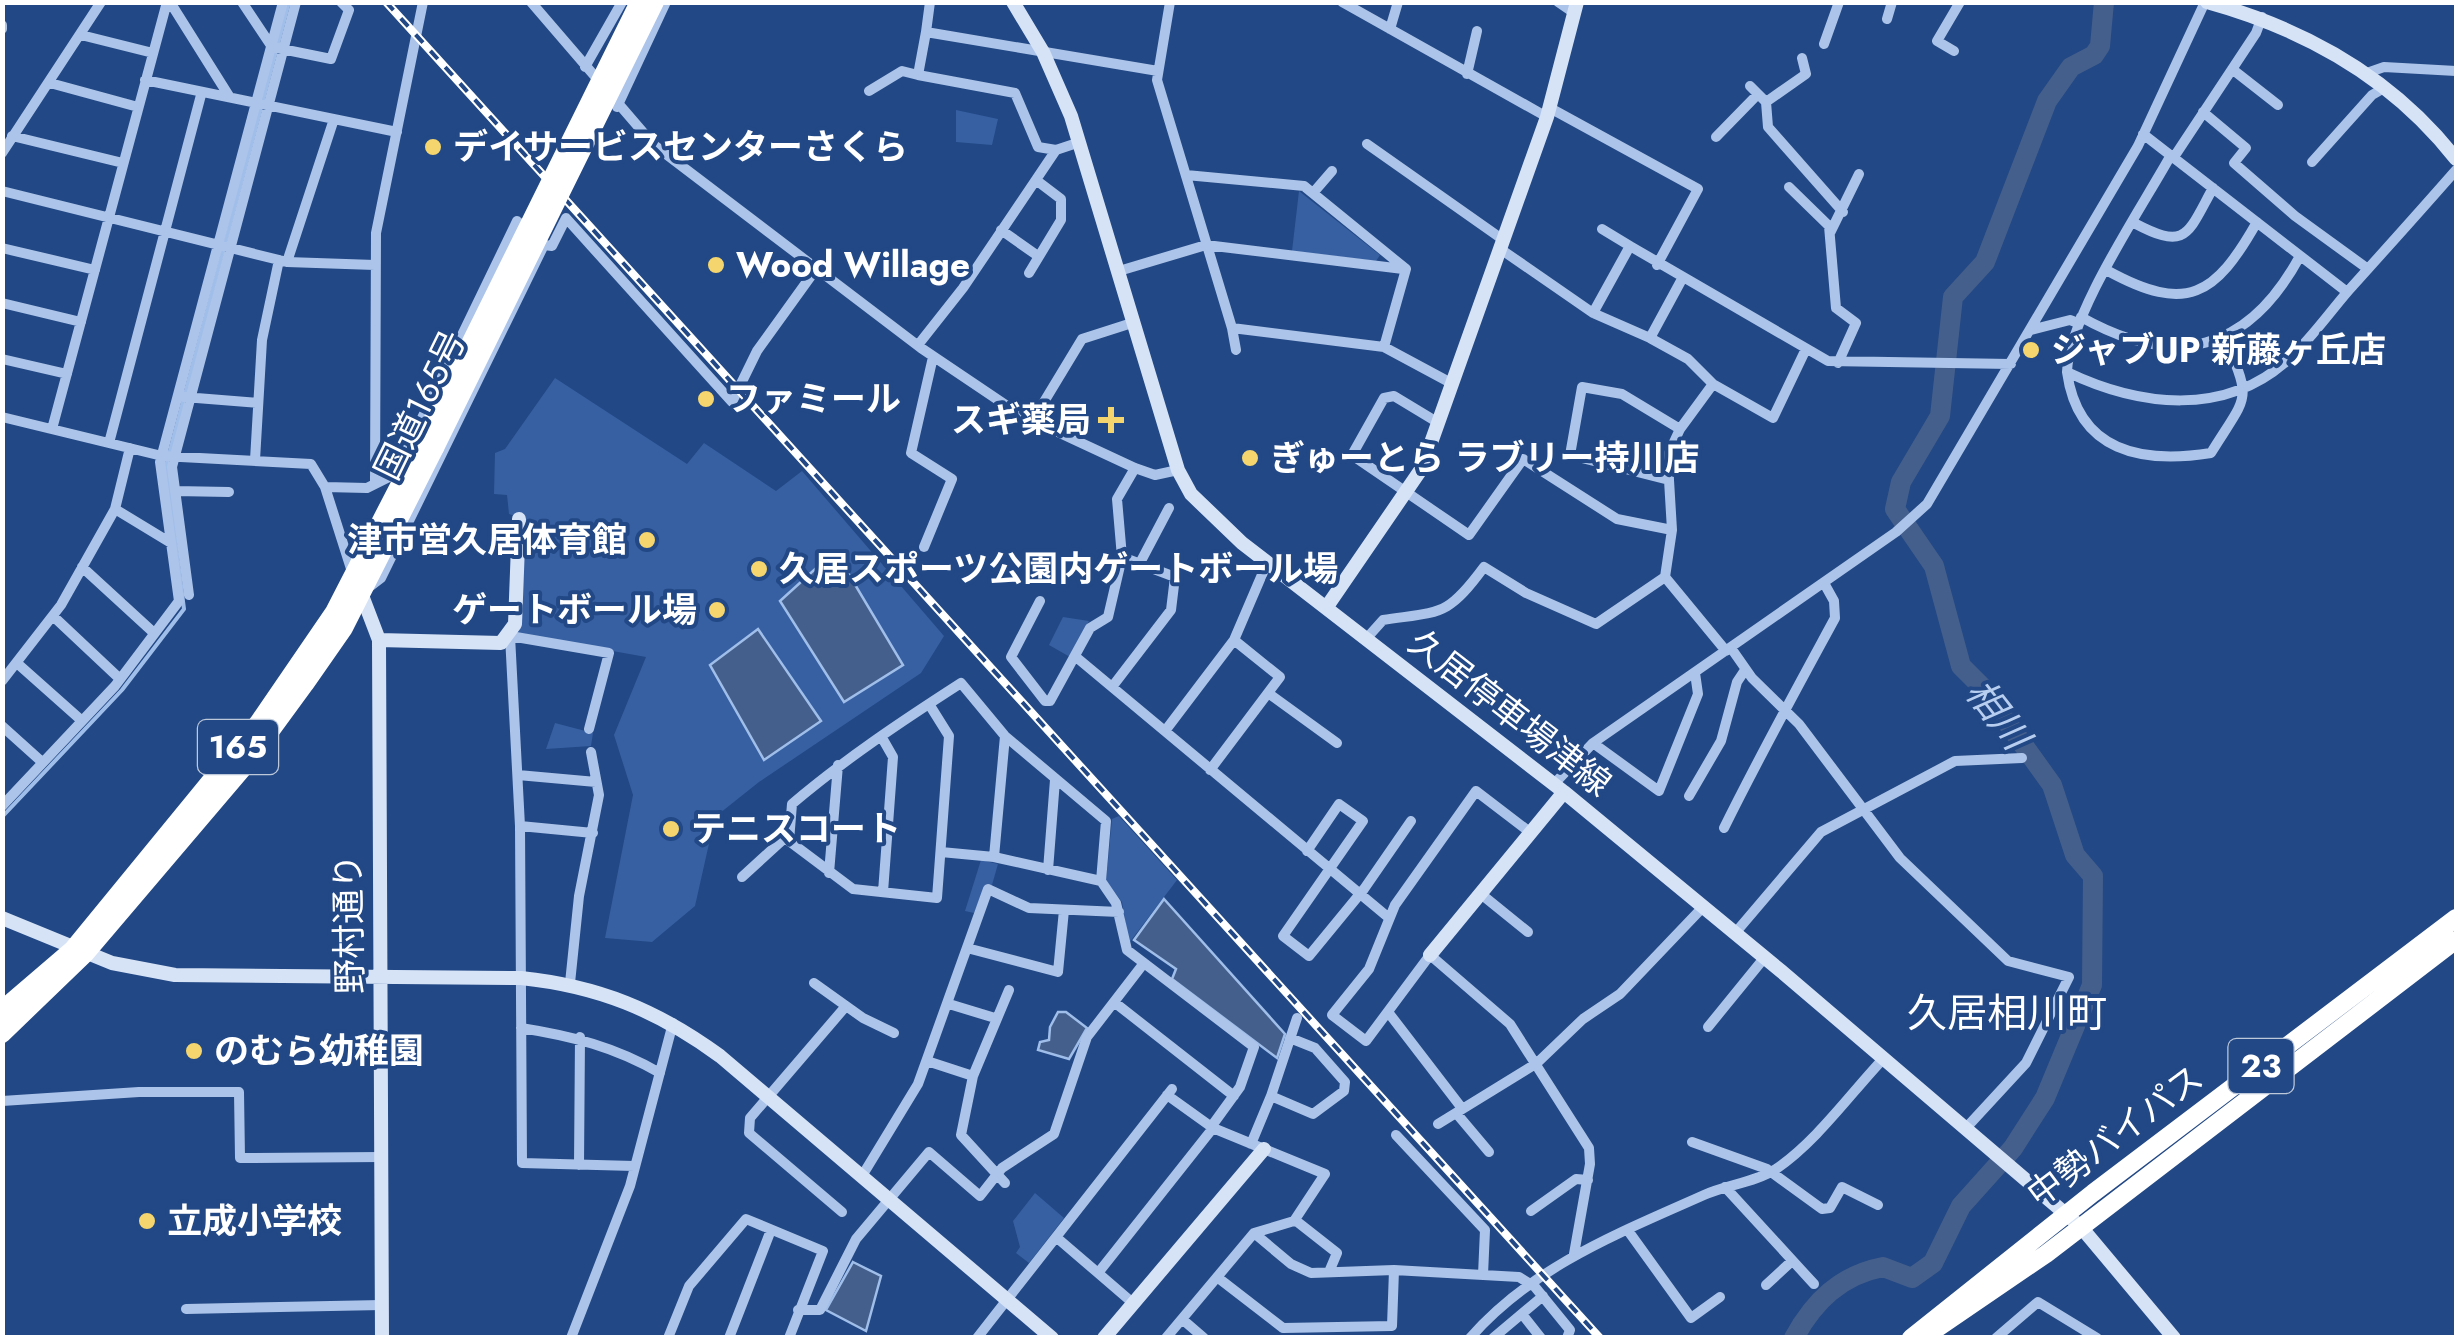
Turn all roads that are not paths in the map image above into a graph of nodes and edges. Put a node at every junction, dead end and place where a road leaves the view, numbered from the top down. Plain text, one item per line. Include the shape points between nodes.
1 (101, 2) edge
2 (168, 2) edge
3 (242, 2) edge
4 (284, 2) edge
5 (296, 2) edge
6 (341, 2) edge
7 (423, 2) edge
8 (531, 2) edge
9 (622, 2) edge
10 (639, 2) edge
11 (654, 2) edge
12 (666, 2) edge
13 (930, 2) edge
14 (1013, 2) edge
15 (1170, 2) edge
16 (1398, 2) edge
17 (1558, 2) edge
18 (1840, 2) edge
19 (1892, 2) edge
20 (1960, 2) edge
21 (2206, 2) edge
22 (1349, 4) edge
23 (1576, 8) edge
24 (1887, 18) dead end
25 (2262, 18) junction
26 (1390, 29) junction
27 (1477, 31) dead end
28 (926, 32) junction
29 (81, 35) junction
30 (1824, 44) dead end
31 (277, 49) junction
32 (1954, 51) dead end
33 (1042, 52) junction
34 (153, 53) junction
35 (1802, 58) dead end
36 (586, 67) junction
37 (2232, 69) junction
38 (1158, 71) junction
39 (2456, 71) edge
40 (1467, 74) junction
41 (2363, 74) junction
42 (918, 75) junction
43 (145, 80) junction
44 (50, 83) junction
45 (2384, 88) junction
46 (869, 91) dead end
47 (1758, 94) junction
48 (202, 95) junction
49 (229, 96) junction
50 (2278, 104) dead end
51 (138, 107) junction
52 (262, 107) junction
53 (617, 108) junction
54 (1548, 112) junction
55 (2204, 112) junction
56 (334, 120) junction
57 (397, 132) junction
58 (2144, 134) junction
59 (12, 136) junction
60 (1716, 137) dead end
61 (1080, 142) junction
62 (1368, 144) dead end
63 (1056, 150) junction
64 (2, 153) edge
65 (2172, 156) junction
66 (2456, 159) edge
67 (2312, 162) dead end
68 (123, 164) junction
69 (2456, 170) edge
70 (1332, 171) dead end
71 (1859, 174) dead end
72 (1186, 175) junction
73 (1036, 180) junction
74 (1789, 187) dead end
75 (2213, 188) junction
76 (2, 191) edge
77 (1312, 193) junction
78 (1842, 212) junction
79 (108, 218) junction
80 (2257, 222) junction
81 (2134, 223) junction
82 (1602, 229) dead end
83 (1002, 230) junction
84 (165, 232) junction
85 (1830, 233) junction
86 (1501, 244) junction
87 (544, 245) junction
88 (1206, 245) junction
89 (1630, 246) junction
90 (224, 247) junction
91 (2, 248) edge
92 (1038, 256) junction
93 (2300, 256) junction
94 (283, 261) junction
95 (375, 265) junction
96 (1657, 265) junction
97 (816, 269) junction
98 (2368, 269) junction
99 (95, 270) junction
100 (1406, 270) junction
101 (1119, 271) junction
102 (2108, 271) junction
103 (1029, 273) dead end
104 (1682, 280) junction
105 (2347, 292) junction
106 (2, 303) edge
107 (1593, 313) junction
108 (2079, 320) junction
109 (81, 322) junction
110 (1135, 322) junction
111 (1232, 328) junction
112 (2032, 330) junction
113 (2224, 336) junction
114 (1650, 338) junction
115 (918, 344) junction
116 (1384, 347) junction
117 (1236, 350) dead end
118 (1805, 350) junction
119 (934, 357) junction
120 (2, 359) edge
121 (1838, 363) junction
122 (2011, 364) junction
123 (2067, 372) junction
124 (67, 374) junction
125 (1451, 383) junction
126 (1713, 384) junction
127 (2246, 387) junction
128 (184, 398) junction
129 (258, 403) junction
130 (2, 416) edge
131 (1033, 420) junction
132 (1437, 422) junction
133 (52, 428) junction
134 (1680, 428) junction
135 (109, 443) junction
136 (428, 446) junction
137 (130, 448) junction
138 (168, 457) junction
139 (255, 460) junction
140 (1135, 468) junction
141 (1178, 470) junction
142 (1669, 480) junction
143 (375, 484) junction
144 (325, 487) junction
145 (175, 490) junction
146 (229, 492) dead end
147 (1408, 493) junction
148 (1169, 508) dead end
149 (115, 509) junction
150 (519, 519) dead end
151 (1672, 530) junction
152 (171, 543) junction
153 (924, 547) dead end
154 (1122, 556) junction
155 (1141, 561) junction
156 (1268, 563) junction
157 (82, 567) junction
158 (1666, 577) junction
159 (1824, 583) junction
160 (358, 584) junction
161 (189, 595) dead end
162 (1040, 601) dead end
163 (1326, 608) junction
164 (53, 616) junction
165 (154, 633) junction
166 (510, 636) junction
167 (1366, 639) junction
168 (379, 640) junction
169 (1234, 640) junction
170 (1728, 649) junction
171 (1076, 657) junction
172 (18, 664) junction
173 (1745, 670) junction
174 (1694, 672) junction
175 (120, 679) junction
176 (2, 681) edge
177 (1112, 687) junction
178 (1268, 692) junction
179 (929, 704) junction
180 (1786, 708) junction
181 (81, 720) junction
182 (2, 726) edge
183 (589, 729) dead end
184 (1165, 730) junction
185 (881, 736) junction
186 (1005, 736) junction
187 (1337, 743) dead end
188 (1593, 743) junction
189 (591, 752) dead end
190 (2022, 758) dead end
191 (42, 762) junction
192 (838, 765) junction
193 (1210, 770) junction
194 (518, 775) junction
195 (1055, 780) junction
196 (596, 782) junction
197 (1559, 788) junction
198 (1689, 796) dead end
199 (2, 806) edge
200 (1863, 809) junction
201 (1411, 820) dead end
202 (520, 826) junction
203 (1724, 828) dead end
204 (1531, 833) junction
205 (592, 834) junction
206 (789, 834) junction
207 (1307, 851) junction
208 (941, 852) junction
209 (994, 858) junction
210 (1048, 870) junction
211 (1330, 870) junction
212 (829, 873) junction
213 (742, 876) dead end
214 (1101, 881) junction
215 (882, 892) junction
216 (1359, 893) junction
217 (1481, 894) junction
218 (1704, 906) junction
219 (1064, 910) junction
220 (1119, 912) junction
221 (2, 918) edge
222 (1389, 918) junction
223 (2456, 918) edge
224 (1528, 932) dead end
225 (1736, 932) junction
226 (2456, 940) edge
227 (967, 948) junction
228 (79, 951) junction
229 (1430, 956) junction
230 (1765, 957) junction
231 (1144, 963) junction
232 (380, 978) junction
233 (520, 978) junction
234 (570, 983) junction
235 (814, 983) dead end
236 (1008, 990) dead end
237 (1114, 1002) junction
238 (949, 1004) junction
239 (846, 1006) junction
240 (2, 1010) edge
241 (1388, 1012) junction
242 (995, 1018) junction
243 (1297, 1018) dead end
244 (673, 1024) junction
245 (1708, 1027) dead end
246 (521, 1028) junction
247 (2, 1034) edge
248 (894, 1034) dead end
249 (580, 1037) junction
250 (1290, 1038) junction
251 (1444, 1058) dead end
252 (1884, 1058) junction
253 (927, 1061) junction
254 (1537, 1063) junction
255 (1432, 1068) junction
256 (660, 1074) junction
257 (973, 1076) junction
258 (1234, 1096) junction
259 (1272, 1096) junction
260 (768, 1097) junction
261 (2, 1101) edge
262 (1459, 1111) junction
263 (1438, 1124) dead end
264 (1212, 1128) junction
265 (1966, 1128) junction
266 (1396, 1135) dead end
267 (1692, 1142) dead end
268 (1258, 1147) junction
269 (1490, 1152) dead end
270 (381, 1157) junction
271 (579, 1164) junction
272 (634, 1166) junction
273 (1770, 1172) junction
274 (862, 1176) junction
275 (1000, 1179) junction
276 (1588, 1180) junction
277 (1725, 1187) junction
278 (889, 1200) junction
279 (1878, 1205) dead end
280 (1531, 1210) dead end
281 (842, 1212) dead end
282 (2066, 1214) junction
283 (1295, 1220) junction
284 (2082, 1227) junction
285 (771, 1230) junction
286 (1254, 1232) junction
287 (1629, 1232) junction
288 (1056, 1237) junction
289 (1574, 1254) junction
290 (1792, 1261) junction
291 (1394, 1270) junction
292 (1329, 1272) junction
293 (1098, 1273) junction
294 (1483, 1274) junction
295 (1217, 1277) junction
296 (1528, 1282) junction
297 (1766, 1284) dead end
298 (1814, 1284) dead end
299 (1510, 1296) junction
300 (1542, 1296) junction
301 (1720, 1297) dead end
302 (1008, 1300) junction
303 (1134, 1304) junction
304 (382, 1305) junction
305 (186, 1310) dead end
306 (798, 1310) junction
307 (1523, 1313) junction
308 (1492, 1314) junction
309 (1182, 1319) junction
310 (1392, 1326) junction
311 (1506, 1332) edge
312 (984, 1335) edge
313 (1474, 1336) edge
314 (382, 1338) edge
315 (571, 1338) edge
316 (668, 1338) edge
317 (729, 1338) edge
318 (789, 1338) edge
319 (1052, 1338) edge
320 (1104, 1338) edge
321 (1166, 1338) edge
322 (1204, 1338) edge
323 (1399, 1338) edge
324 (1493, 1338) edge
325 (1541, 1338) edge
326 (1567, 1338) edge
327 (1911, 1338) edge
328 (1922, 1338) edge
329 (1996, 1338) edge
330 (2097, 1338) edge
331 (2174, 1338) edge

1 - 29 street
2 - 34 street
2 - 49 street
3 - 31 street
4 - 31 street
5 - 31 street
6 - 31 street via 348,10 330,59
7 - 57 street
8 - 36 street
9 - 36 street
10 - 136 highway, 国道165号 / 165, bridge
11 - 136 highway, 国道165号 / 165, bridge
12 - 53 street
13 - 28 street
14 - 33 street, 久居停車場津線
15 - 38 street
16 - 26 street
17 - 23 street
18 - 30 street
19 - 24 street
20 - 32 street via 1938,41
21 - 25 street
21 - 58 street
22 - 26 street
23 - 54 street
25 - 37 street
25 - 41 street via 2318,42
26 - 40 street
27 - 40 street
28 - 33 street
28 - 42 street
29 - 34 street
29 - 44 street
31 - 52 street
33 - 38 street
33 - 61 street, 久居停車場津線
34 - 43 street
35 - 47 street via 1806,74
36 - 53 street
37 - 50 street
37 - 55 street
38 - 72 street
39 - 41 street via 2384,68
40 - 54 street
41 - 45 street
42 - 46 street via 902,72
42 - 63 street via 1015,93 1038,147
43 - 48 street
43 - 51 street
44 - 51 street
44 - 59 street
45 - 66 street
45 - 67 street
47 - 60 street
47 - 78 street via 1768,127
48 - 49 street
48 - 84 street
49 - 52 street
51 - 68 street
52 - 56 street
52 - 90 street
53 - 97 street via 678,166
54 - 86 street
54 - 96 street via 1698,190
55 - 65 street
55 - 98 street via 2246,148 2234,163
56 - 57 street
56 - 94 street
57 - 95 street
58 - 65 street
58 - 112 street
59 - 64 street
59 - 68 street
61 - 63 street
61 - 101 street, 久居停車場津線
62 - 86 street
63 - 73 street
65 - 75 street
65 - 81 street
68 - 79 street
69 - 98 street
70 - 77 street
71 - 78 street
72 - 77 street via 1298,185
72 - 88 street
73 - 83 street
73 - 92 street via 1061,199 1056,230
74 - 85 street
75 - 80 street
75 - 81 street via 2180,239
76 - 79 street
77 - 100 street
78 - 85 street
79 - 84 street
79 - 99 street
80 - 93 street
80 - 102 street via 2230,267 2190,292 2153,292
81 - 102 street
82 - 89 street
83 - 92 street
83 - 115 street
84 - 90 street
84 - 135 street
85 - 121 street via 1836,308 1856,324
86 - 107 street
86 - 125 street
87 - 97 street via 552,246 566,218 732,402 758,350
87 - 143 street via 517,221 395,474
87 - 160 street via 387,566 374,587
88 - 100 street
88 - 101 street
88 - 111 street
89 - 96 street
89 - 107 street
90 - 94 street
90 - 128 street
91 - 99 street
92 - 103 street
93 - 105 street
93 - 113 street via 2270,303
94 - 95 street
94 - 129 street via 262,340
95 - 143 street
96 - 104 street
97 - 115 street
98 - 105 street
99 - 109 street
100 - 116 street
101 - 110 street, 久居停車場津線
102 - 108 street
104 - 114 street
104 - 118 street
105 - 127 street via 2286,362
106 - 109 street
107 - 114 street
108 - 112 street
108 - 113 street via 2153,346 2197,346
108 - 123 street
109 - 124 street
110 - 131 street via 1082,339
110 - 141 street, 久居停車場津線
111 - 116 street
111 - 117 street
112 - 122 street
113 - 127 street
114 - 126 street via 1688,359
115 - 119 street
116 - 125 street
118 - 121 street
118 - 126 street via 1772,418
119 - 131 street
119 - 153 street via 911,453 952,479
120 - 124 street
121 - 122 street
122 - 159 street via 1927,504
123 - 127 street via 2148,401 2192,401
123 - 127 street via 2075,406 2090,428 2115,446 2150,456 2211,454
124 - 133 street
125 - 132 street
126 - 134 street
128 - 129 street
128 - 138 street
129 - 139 street
130 - 133 street
131 - 140 street
132 - 147 street
132 - 147 street via 1394,396 1384,398 1352,454
133 - 135 street
134 - 142 street via 1668,454
134 - 142 street via 1630,397 1582,387 1570,455
135 - 137 street
136 - 160 highway, 国道165号 / 165
137 - 138 street
137 - 149 street
138 - 139 street
138 - 145 street
138 - 152 street
139 - 144 street via 307,462
140 - 141 street via 1155,474
140 - 154 street via 1117,498
141 - 156 street, 久居停車場津線 via 1208,512
142 - 151 street
143 - 144 street
144 - 160 street
145 - 146 street
145 - 161 street
147 - 151 street via 1469,534 1523,458 1617,519
147 - 163 street
148 - 155 street
149 - 152 street
149 - 157 street
150 - 166 street
151 - 158 street
152 - 165 street via 179,601
154 - 155 street
154 - 171 street via 1108,617 1090,628
155 - 177 street via 1175,577 1171,610
156 - 163 street, 久居停車場津線
156 - 169 street
157 - 164 street
157 - 165 street
158 - 167 street via 1596,624 1484,567 1458,602 1426,616 1383,620
158 - 170 street
159 - 170 street
159 - 180 street via 1835,618
160 - 168 street, 野村通り
160 - 228 highway, 国道165号 / 165
162 - 171 street via 1011,657 1045,702 1054,700
163 - 167 street, 久居停車場津線
164 - 172 street
164 - 175 street
165 - 175 street
166 - 168 street via 501,642
166 - 183 street via 609,653
166 - 194 street
167 - 197 street, 久居停車場津線
168 - 232 street, 野村通り
169 - 178 street via 1280,677
169 - 184 street
170 - 173 street
170 - 174 street
171 - 177 street
172 - 176 street
172 - 181 street
173 - 180 street
173 - 198 street via 1721,741
174 - 188 street
174 - 188 street via 1698,694 1659,790
175 - 181 street
177 - 184 street
178 - 187 street
178 - 193 street
179 - 185 street
179 - 186 street via 961,683
179 - 208 street via 949,736
180 - 200 street
180 - 203 street
181 - 191 street
182 - 191 street
184 - 193 street
185 - 192 street
185 - 215 street via 893,757
186 - 195 street
186 - 209 street
188 - 197 street
189 - 196 street
190 - 200 street via 1955,760
191 - 199 street
192 - 206 street via 792,804
192 - 212 street
193 - 207 street
194 - 196 street
194 - 202 street
195 - 210 street
195 - 214 street via 1106,821
196 - 205 street
197 - 204 street
197 - 218 street, 久居停車場津線
200 - 225 street via 1821,832
200 - 265 street via 1900,858 2008,962 2069,978 2026,1063
201 - 216 street
202 - 205 street
202 - 233 street
204 - 217 street
204 - 222 street via 1476,791
205 - 234 street
206 - 212 street via 789,841
206 - 213 street
207 - 211 street
207 - 211 street via 1339,804 1363,821
208 - 209 street
208 - 215 street via 937,898
209 - 210 street
210 - 214 street
211 - 216 street
211 - 216 street via 1283,936 1309,956
212 - 215 street via 853,889
214 - 220 street
216 - 222 street
217 - 224 street
217 - 229 street
218 - 225 street, 久居停車場津線
218 - 254 street via 1620,994
219 - 220 street
219 - 227 street via 1029,908 988,889
219 - 227 street via 1058,972
220 - 231 street via 1125,947
221 - 228 street
222 - 241 street via 1369,969 1332,1015 1366,1041
223 - 282 highway, 中勢バイパス / 23
225 - 230 street, 久居停車場津線
226 - 284 highway, 中勢バイパス / 23
227 - 238 street
228 - 232 street via 186,976
228 - 240 highway, 国道165号 / 165
228 - 247 highway, 国道165号 / 165
229 - 241 street
229 - 254 street via 1500,1014
230 - 245 street
230 - 252 street, 久居停車場津線
231 - 237 street
231 - 258 street via 1254,1048
232 - 233 street
232 - 270 street, 野村通り
233 - 234 street
233 - 246 street
234 - 244 street via 627,1000
235 - 239 street
236 - 242 street
237 - 258 street
237 - 275 street via 1083,1045 1054,1134
238 - 242 street
238 - 253 street
239 - 248 street
239 - 260 street
241 - 255 street
242 - 257 street
243 - 250 street
244 - 256 street
244 - 260 street
246 - 249 street
246 - 271 street via 522,1163
249 - 256 street
249 - 271 street
250 - 259 street
250 - 259 street via 1316,1048 1345,1082 1344,1092 1313,1114
251 - 255 street
252 - 265 street, 久居停車場津線
252 - 273 street
253 - 257 street
253 - 274 street
254 - 262 street
254 - 276 street via 1586,1140
255 - 262 street
256 - 272 street
257 - 275 street via 961,1135
258 - 264 street
259 - 268 street
260 - 274 street
260 - 281 street via 750,1118 749,1133
261 - 270 street via 240,1092 240,1158
262 - 263 street
262 - 269 street
264 - 268 street
264 - 288 street via 1170,1092
264 - 293 street
265 - 282 street, 久居停車場津線
266 - 294 street via 1485,1230
267 - 273 street
268 - 283 street via 1325,1174
268 - 303 street
270 - 304 street, 野村通り
271 - 272 street
272 - 315 street via 603,1266
273 - 277 street
273 - 279 street via 1822,1210 1842,1187
274 - 278 street
275 - 278 street via 980,1196 928,1152
276 - 280 street via 1576,1179
276 - 289 street
277 - 287 street
277 - 290 street
278 - 302 street
278 - 306 street via 856,1239 820,1310
282 - 284 street, 久居停車場津線
282 - 327 highway, 中勢バイパス / 23
283 - 286 street
283 - 292 street via 1337,1253
284 - 328 highway, 中勢バイパス / 23
284 - 331 street, 久居停車場津線
285 - 306 street via 823,1251
285 - 316 street via 746,1219 690,1286
285 - 317 street
286 - 292 street via 1298,1268
286 - 295 street
287 - 289 street
287 - 301 street via 1691,1318
288 - 293 street
288 - 302 street
289 - 296 street
290 - 297 street
290 - 298 street
291 - 292 street
291 - 294 street
291 - 310 street
293 - 303 street
294 - 296 street
295 - 309 street
295 - 310 street via 1283,1328
296 - 299 street
296 - 300 street
299 - 307 street
299 - 308 street
300 - 307 street
300 - 326 street via 1570,1330
302 - 312 street
302 - 319 street
303 - 320 street
304 - 305 street
304 - 314 street, 野村通り
306 - 318 street
307 - 311 street
307 - 325 street
308 - 311 street
308 - 313 street
309 - 321 street
309 - 322 street
310 - 323 street
311 - 324 street
329 - 330 street via 2038,1302

